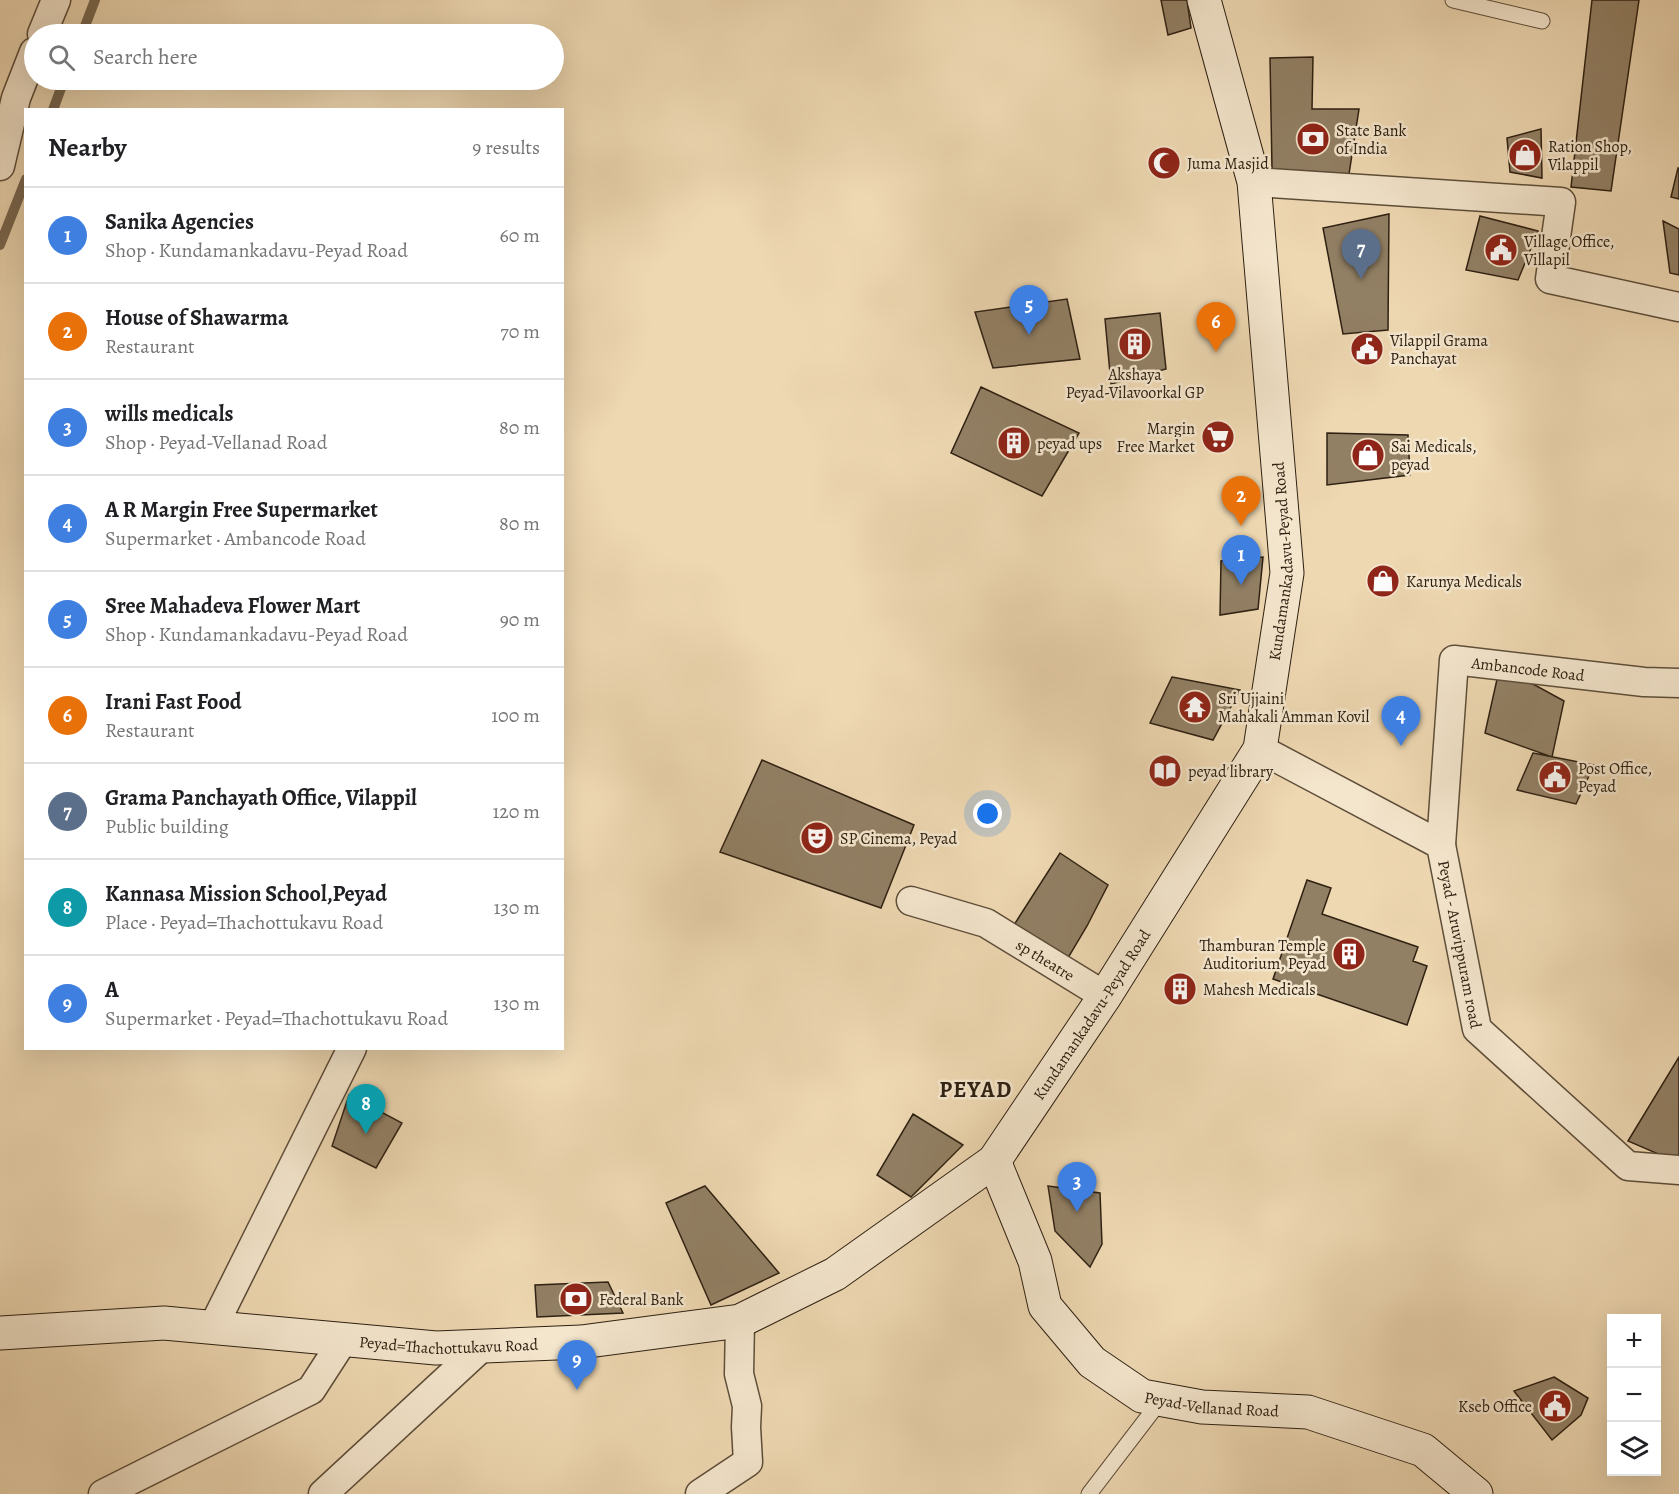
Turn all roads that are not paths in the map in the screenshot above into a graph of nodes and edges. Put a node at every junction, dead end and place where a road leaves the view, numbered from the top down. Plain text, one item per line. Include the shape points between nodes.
1 (56, 0) edge
2 (1203, 0) edge
3 (1453, 0) edge
4 (1542, 21) dead end
5 (46, 24) edge
6 (24, 78) edge
7 (0, 166) edge
8 (1254, 182) junction
9 (1679, 307) edge
10 (1679, 683) edge
11 (1260, 749) junction
12 (1441, 845) junction
13 (912, 901) dead end
14 (1105, 996) junction
15 (351, 1050) edge
16 (994, 1161) junction
17 (1679, 1170) edge
18 (740, 1321) junction
19 (213, 1327) junction
20 (0, 1333) edge
21 (344, 1339) junction
22 (483, 1346) junction
23 (1161, 1400) junction
24 (103, 1494) edge
25 (324, 1494) edge
26 (700, 1494) edge
27 (1089, 1494) edge
28 (1476, 1494) edge

1 - 5 street
2 - 8 main road, Kundamankadavu-Peyad Road
3 - 4 lane
6 - 7 street
8 - 9 street via 1561,202 1550,279
8 - 11 main road, Kundamankadavu-Peyad Road via 1287,573
10 - 12 street, Ambancode Road via 1454,660
11 - 12 street, Peyad - Aruvippuram road
11 - 14 main road, Kundamankadavu-Peyad Road
12 - 17 street, Peyad - Aruvippuram road via 1477,1029 1628,1166
13 - 14 street, sp theatre via 986,923
14 - 16 main road, Kundamankadavu-Peyad Road
15 - 19 street
16 - 18 main road, Peyad=Thachottukavu Road via 835,1274
16 - 23 main road, Peyad-Vellanad Road via 1035,1261 1046,1306 1092,1362 1142,1396
18 - 22 main road, Peyad=Thachottukavu Road via 581,1342
18 - 26 street via 739,1374 747,1406 748,1462
19 - 20 main road, Peyad=Thachottukavu Road via 164,1323
19 - 21 main road, Peyad=Thachottukavu Road
21 - 22 main road, Peyad=Thachottukavu Road via 436,1348
21 - 24 street via 311,1390
22 - 25 street
23 - 27 lane
23 - 28 main road, Peyad-Vellanad Road via 1202,1407 1308,1412 1423,1450

